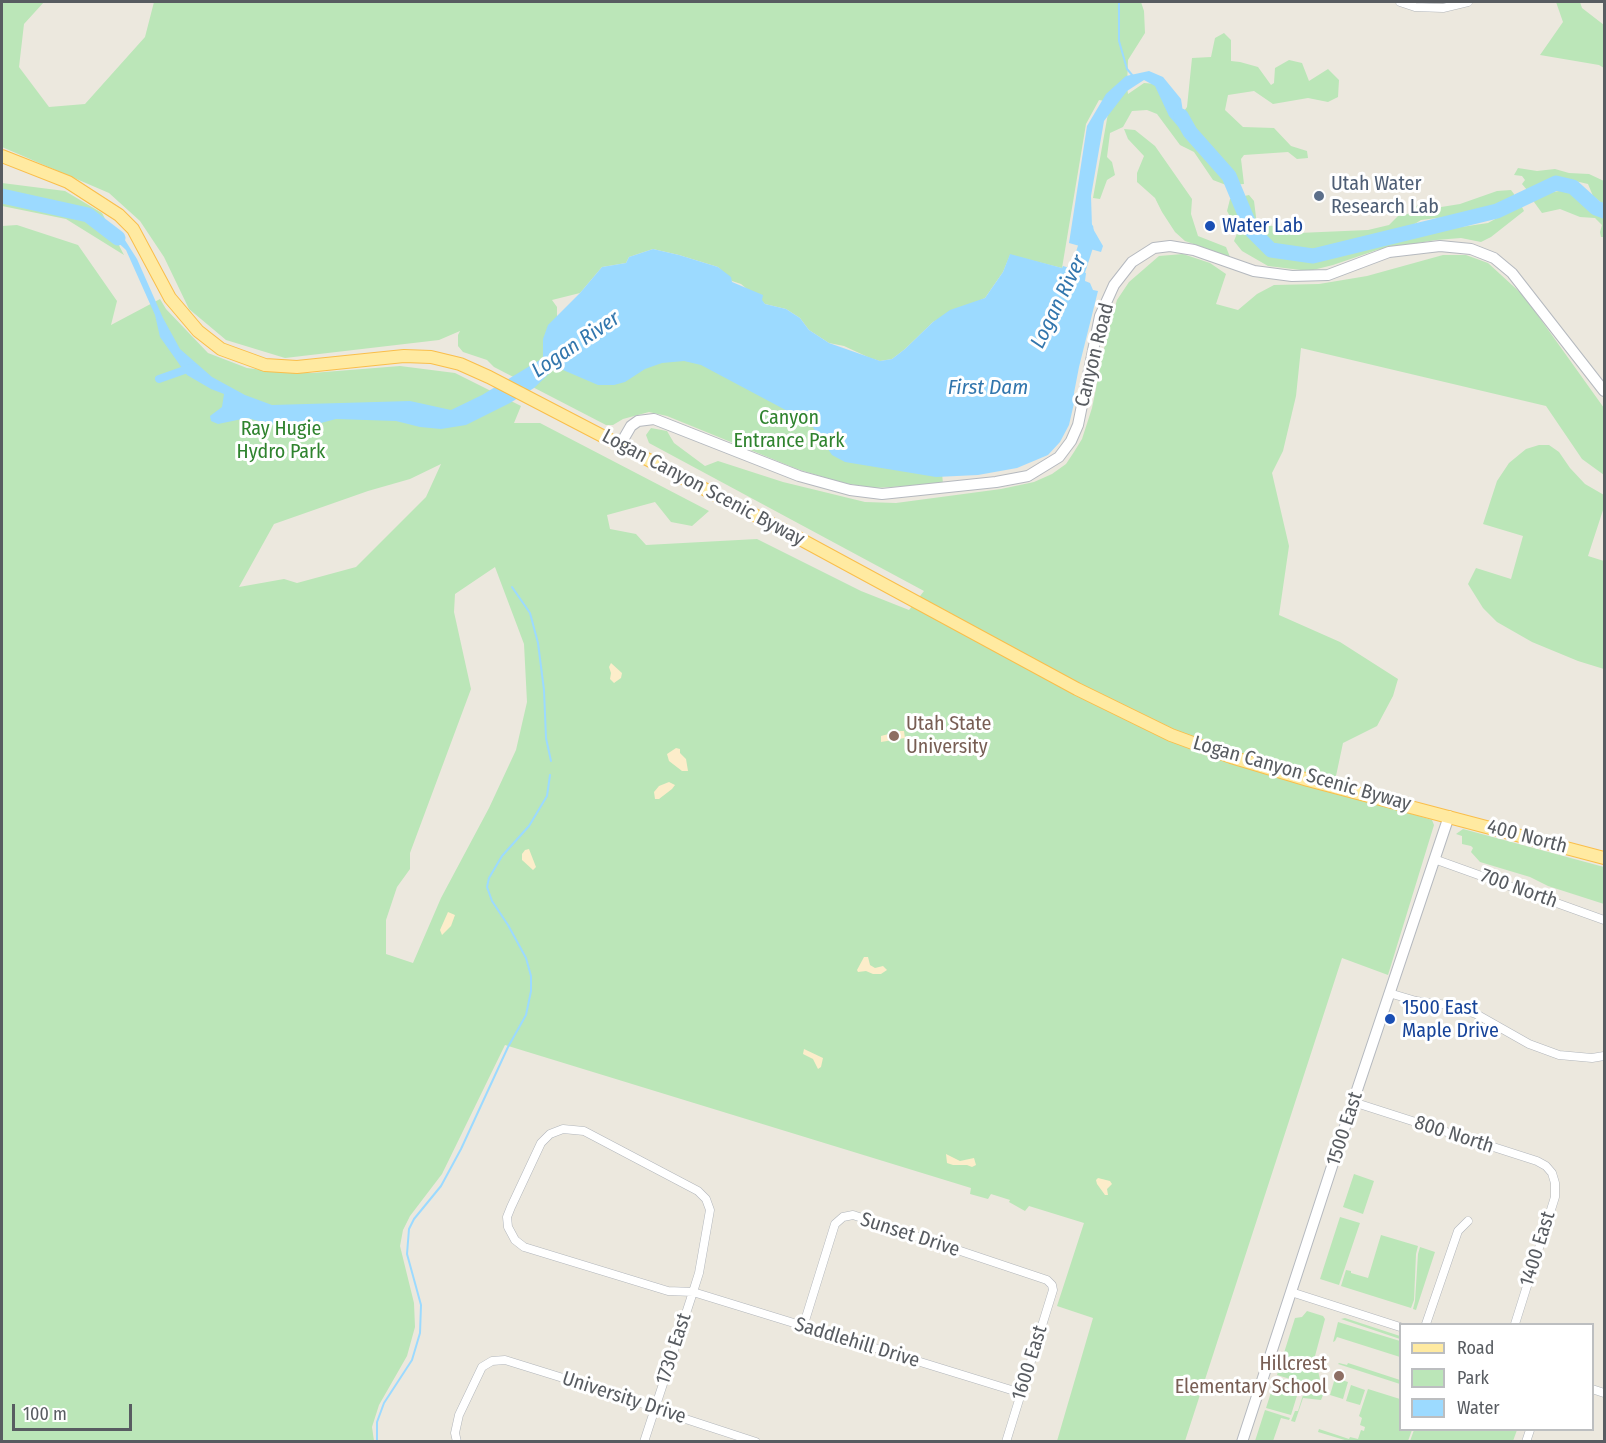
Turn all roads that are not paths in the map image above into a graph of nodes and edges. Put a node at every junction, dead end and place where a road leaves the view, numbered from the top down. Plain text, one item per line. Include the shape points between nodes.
1 (1400, 2) edge
2 (1468, 2) edge
3 (2, 156) edge
4 (1605, 391) edge
5 (620, 445) junction
6 (1449, 816) junction
7 (1605, 858) edge
8 (1434, 859) junction
9 (1605, 920) edge
10 (1389, 993) junction
11 (1605, 1056) edge
12 (1353, 1102) junction
13 (1552, 1173) joint
14 (1468, 1221) dead end
15 (1052, 1285) joint
16 (693, 1292) junction
17 (1292, 1292) junction
18 (1426, 1323) edge
19 (1515, 1323) edge
20 (1399, 1326) edge
21 (803, 1327) junction
22 (1021, 1394) junction
23 (655, 1409) junction
24 (457, 1442) edge
25 (644, 1442) edge
26 (756, 1442) edge
27 (1006, 1442) edge
28 (1242, 1442) edge

1 - 2 street via 1443,8
3 - 5 main road, Logan Canyon Scenic Byway via 68,182 119,215 133,229 170,298 198,331 220,349 265,365 297,367 384,356 431,357 489,377
4 - 5 street, Canyon Road via 1512,273 1494,258 1471,249 1440,246 1389,252 1328,275 1292,276 1254,271 1194,250 1170,246 1154,248 1132,262 1114,285 1100,316 1078,425 1071,441 1059,457 1028,476 882,494 799,476 654,419 631,426
5 - 6 main road, Logan Canyon Scenic Byway via 1172,735 1308,780
6 - 7 main road, 400 North
6 - 8 street, 1500 East
8 - 9 street, 700 North
8 - 10 street, 1500 East
10 - 11 street via 1476,1014 1529,1044 1559,1055
10 - 12 street, 1500 East
12 - 13 street, 800 North via 1537,1161
12 - 17 street, 1500 East
13 - 19 street, 1400 East via 1555,1197
14 - 18 street via 1458,1231
15 - 21 street, Sunset Drive via 1047,1280 853,1215 835,1224
15 - 22 street, 1600 East
16 - 16 street, 1730 East via 668,1291 524,1247 514,1240 507,1217 550,1134 562,1129 584,1131 698,1191 706,1199 710,1210
16 - 21 street, Saddlehill Drive
16 - 23 street, 1730 East
17 - 20 street
17 - 28 street, 1500 East
21 - 22 street, Saddlehill Drive
22 - 27 street, 1600 East
23 - 24 street, University Drive via 505,1360 492,1361 482,1367 459,1416
23 - 25 street, 1730 East
23 - 26 street, University Drive

